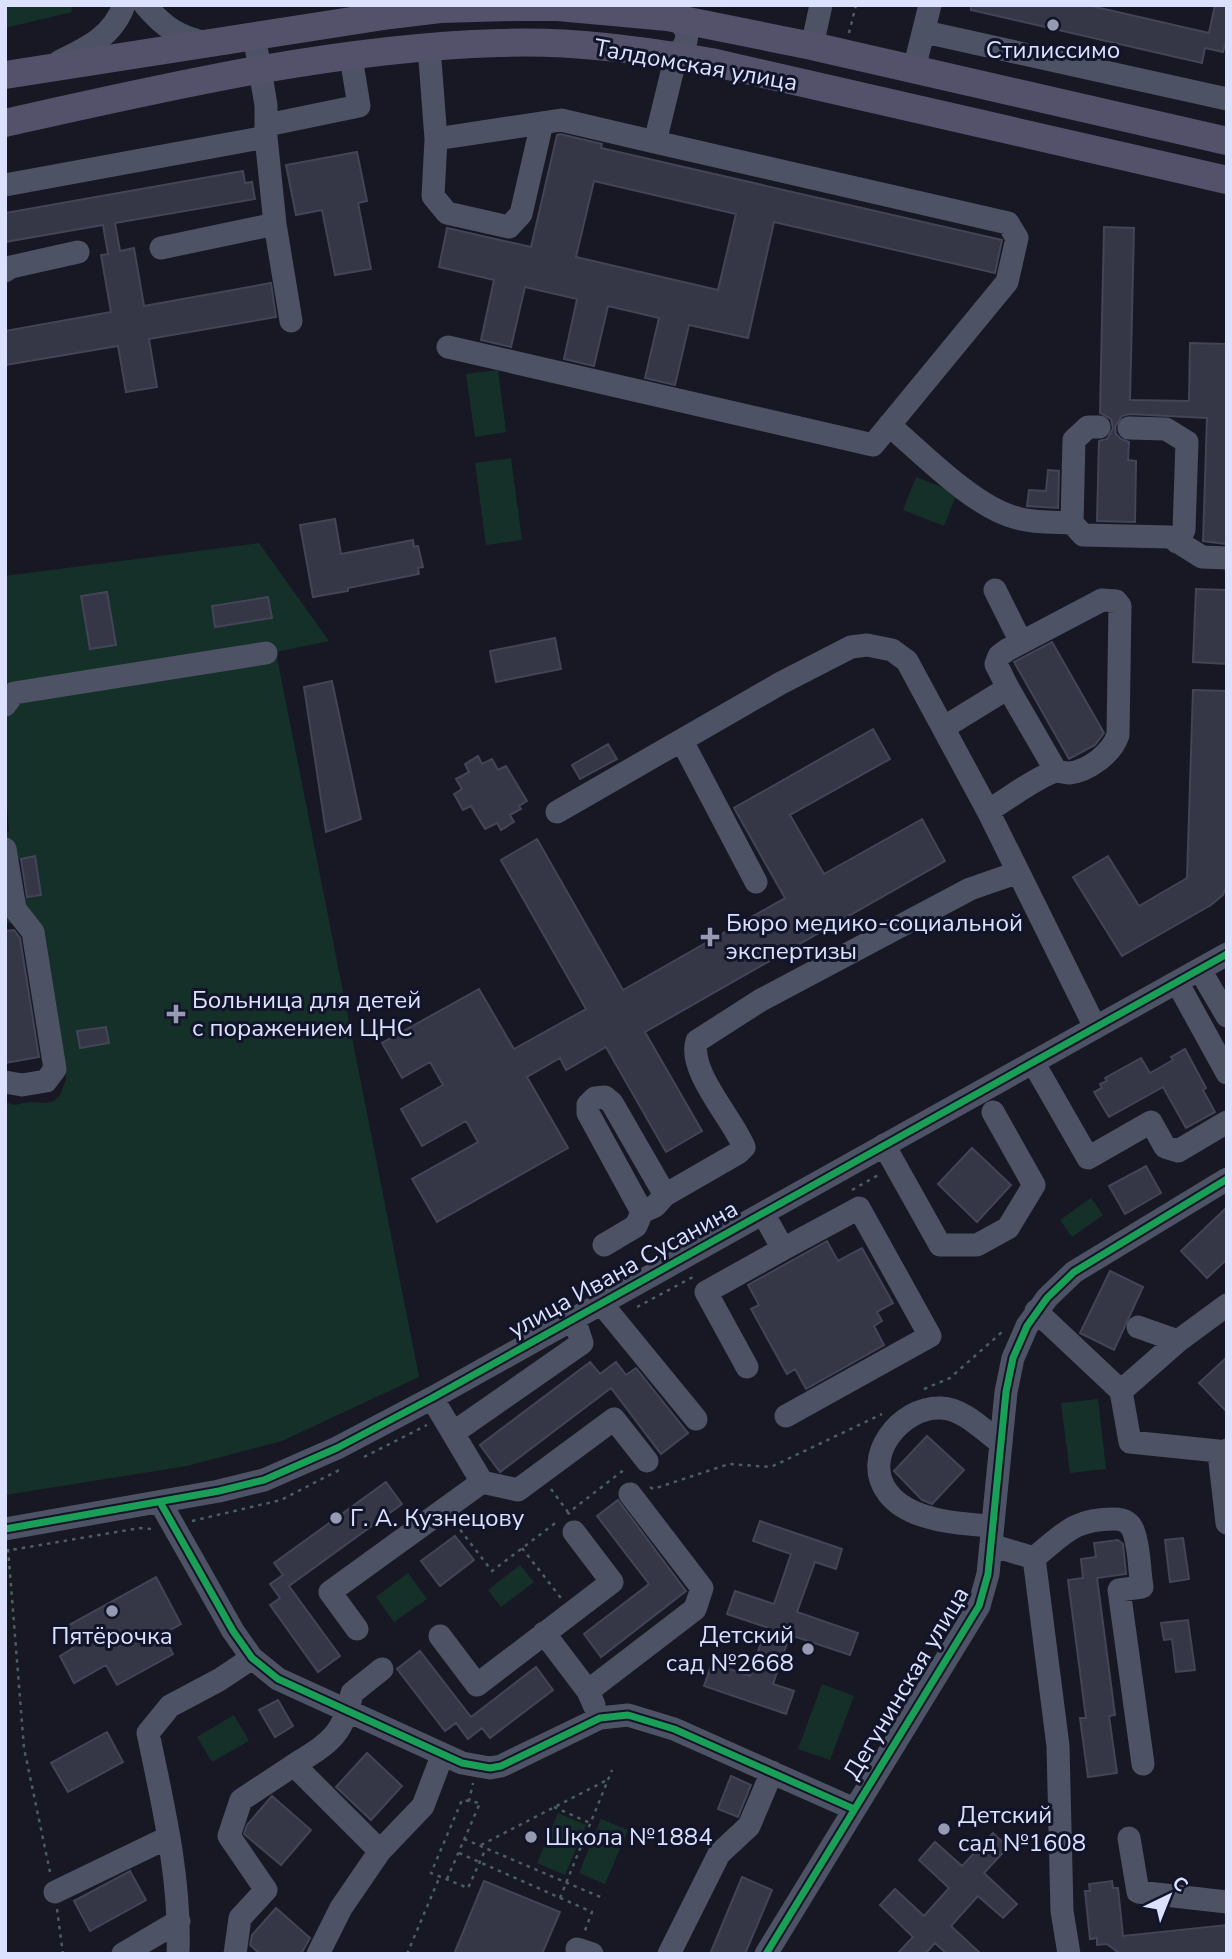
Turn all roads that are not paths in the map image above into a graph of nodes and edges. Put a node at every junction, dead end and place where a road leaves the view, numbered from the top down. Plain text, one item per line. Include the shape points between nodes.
1 (124, 5) edge
2 (145, 5) edge
3 (821, 5) edge
4 (930, 5) edge
5 (513, 6) edge
6 (670, 13) edge
7 (925, 32) junction
8 (254, 35) junction
9 (207, 43) junction
10 (812, 46) junction
11 (429, 47) junction
12 (671, 55) junction
13 (351, 57) junction
14 (44, 69) junction
15 (914, 69) junction
16 (260, 71) junction
17 (5, 75) edge
18 (159, 89) junction
19 (1227, 99) edge
20 (5, 107) edge
21 (5, 123) edge
22 (542, 123) junction
23 (266, 131) junction
24 (436, 139) junction
25 (1227, 141) edge
26 (655, 142) junction
27 (1227, 180) edge
28 (5, 186) edge
29 (275, 224) junction
30 (161, 248) dead end
31 (78, 253) dead end
32 (5, 271) edge
33 (291, 321) dead end
34 (448, 347) dead end
35 (889, 425) junction
36 (1099, 427) dead end
37 (1129, 428) dead end
38 (1072, 523) junction
39 (1177, 542) junction
40 (1227, 558) edge
41 (995, 590) dead end
42 (1021, 642) junction
43 (266, 653) dead end
44 (1009, 688) junction
45 (8, 697) edge
46 (943, 728) junction
47 (682, 741) junction
48 (1056, 771) junction
49 (988, 811) junction
50 (557, 812) dead end
51 (5, 849) edge
52 (1016, 873) junction
53 (757, 882) dead end
54 (1227, 954) edge
55 (1200, 970) junction
56 (1177, 982) junction
57 (1227, 1016) edge
58 (1095, 1027) junction
59 (1033, 1062) junction
60 (1227, 1073) edge
61 (5, 1082) edge
62 (993, 1112) dead end
63 (1227, 1122) edge
64 (884, 1145) junction
65 (1227, 1179) edge
66 (664, 1195) junction
67 (642, 1213) junction
68 (763, 1213) junction
69 (604, 1245) dead end
70 (783, 1250) junction
71 (601, 1303) junction
72 (1227, 1305) edge
73 (1036, 1311) junction
74 (574, 1318) junction
75 (1138, 1327) dead end
76 (1178, 1341) junction
77 (747, 1367) dead end
78 (1121, 1391) junction
79 (432, 1398) junction
80 (786, 1416) dead end
81 (696, 1419) dead end
82 (453, 1433) junction
83 (1001, 1443) junction
84 (1223, 1452) edge
85 (482, 1482) junction
86 (160, 1502) junction
87 (1227, 1523) edge
88 (574, 1532) dead end
89 (992, 1535) junction
90 (6, 1540) edge
91 (1034, 1558) junction
92 (357, 1629) dead end
93 (544, 1633) junction
94 (440, 1636) dead end
95 (252, 1658) junction
96 (382, 1669) dead end
97 (588, 1691) junction
98 (348, 1711) junction
99 (600, 1718) junction
100 (442, 1756) junction
101 (1143, 1764) dead end
102 (294, 1765) junction
103 (772, 1772) junction
104 (854, 1809) junction
105 (169, 1837) junction
106 (1129, 1838) dead end
107 (380, 1851) junction
108 (55, 1892) road end
109 (1227, 1902) edge
110 (179, 1922) junction
111 (123, 1954) edge
112 (178, 1954) edge
113 (235, 1954) edge
114 (318, 1954) edge
115 (669, 1954) edge
116 (766, 1954) edge
117 (1069, 1954) edge

1 - 14 street via 104,36
2 - 9 street via 160,23 185,39
3 - 10 street
4 - 7 street
5 - 6 main road, Талдомская улица
5 - 8 main road, Талдомская улица via 440,9
6 - 10 main road, Талдомская улица
6 - 12 street via 686,30 686,42
7 - 15 street
7 - 19 street
8 - 9 main road, Талдомская улица
8 - 16 street
9 - 14 main road, Талдомская улица
10 - 15 main road, Талдомская улица
11 - 12 main road, Талдомская улица via 562,44
11 - 13 main road, Талдомская улица
11 - 24 street
12 - 26 street
12 - 27 main road, Талдомская улица
13 - 16 main road, Талдомская улица
13 - 23 street via 359,106
14 - 17 main road, Талдомская улица
15 - 25 main road, Талдомская улица
16 - 18 main road, Талдомская улица
16 - 23 street
18 - 20 main road
18 - 21 main road
22 - 24 street
22 - 24 street via 522,214 509,227 447,213 433,196
22 - 26 street via 561,120
23 - 28 street
23 - 29 street
26 - 35 street via 1008,223 1017,238 1007,282
29 - 30 street
29 - 33 street
31 - 32 street
34 - 35 street via 873,445
35 - 38 street via 966,491 999,511 1018,519
36 - 38 street via 1088,427 1074,440
37 - 39 street via 1166,429 1186,442 1184,530
38 - 39 street via 1083,535 1170,537
39 - 40 street via 1202,557
41 - 42 street
42 - 44 street via 996,659
42 - 48 street via 1102,600 1120,606 1118,735 1114,746 1084,769
43 - 45 street
44 - 46 street
44 - 48 street
46 - 47 street via 907,660 892,650 867,645 850,647
46 - 49 street
47 - 50 street
47 - 53 street
48 - 49 street
49 - 52 street
51 - 61 street via 15,909 33,932 55,1069 46,1081
52 - 58 street
52 - 66 street via 970,888 761,1000 697,1041 698,1067 744,1147
54 - 55 street, улица Ивана Сусанина
55 - 56 street, улица Ивана Сусанина
55 - 57 street
56 - 58 street, улица Ивана Сусанина
56 - 60 street
58 - 59 street, улица Ивана Сусанина
59 - 63 street via 1088,1158 1151,1122 1165,1147 1178,1151
59 - 64 street, улица Ивана Сусанина
62 - 64 street via 1034,1185 1008,1228 977,1245 940,1245
64 - 68 street, улица Ивана Сусанина
65 - 73 street, Дегунинская улица via 1074,1272
66 - 67 street
66 - 67 street via 624,1124 610,1121 600,1136
67 - 69 street via 636,1226
68 - 70 street
68 - 71 street, улица Ивана Сусанина
70 - 77 street via 706,1292
70 - 80 street via 859,1208 930,1336
71 - 74 street, улица Ивана Сусанина
71 - 81 street
72 - 76 street
73 - 78 street
73 - 83 street, Дегунинская улица via 1013,1358
74 - 79 street, улица Ивана Сусанина
74 - 82 street via 582,1343
75 - 76 street
76 - 78 street
78 - 84 street via 1130,1442
79 - 82 street
79 - 86 street, улица Ивана Сусанина via 283,1473 244,1486
82 - 85 street
83 - 89 street, Дегунинская улица
83 - 89 street via 969,1418 942,1408 914,1413 887,1435 877,1468 888,1493 913,1512
84 - 87 street
85 - 92 street via 330,1592
85 - 97 street via 518,1490 614,1419 640,1479 702,1588 695,1609
86 - 90 street, улица Ивана Сусанина
86 - 95 street
88 - 93 street via 612,1582
89 - 91 street
89 - 104 street, Дегунинская улица via 979,1606
91 - 101 street via 1082,1522 1119,1519 1129,1523 1134,1532 1142,1587 1119,1590
91 - 117 street via 1058,1746 1062,1912
93 - 94 street via 477,1685
93 - 97 street
95 - 98 street via 278,1679
95 - 105 street via 170,1706 148,1733
96 - 98 street via 352,1693
97 - 99 street
98 - 100 street
98 - 102 street via 331,1741
99 - 100 street via 501,1766 477,1767
99 - 103 street via 628,1715 648,1720
100 - 107 street via 423,1806
102 - 107 street
102 - 113 street via 241,1800 229,1836 266,1890 240,1918
103 - 104 street
103 - 115 street via 749,1826 719,1854
104 - 116 street, Дегунинская улица
105 - 108 street
105 - 110 street
106 - 109 street via 1138,1892
107 - 114 street via 341,1908
110 - 111 street
110 - 112 street

